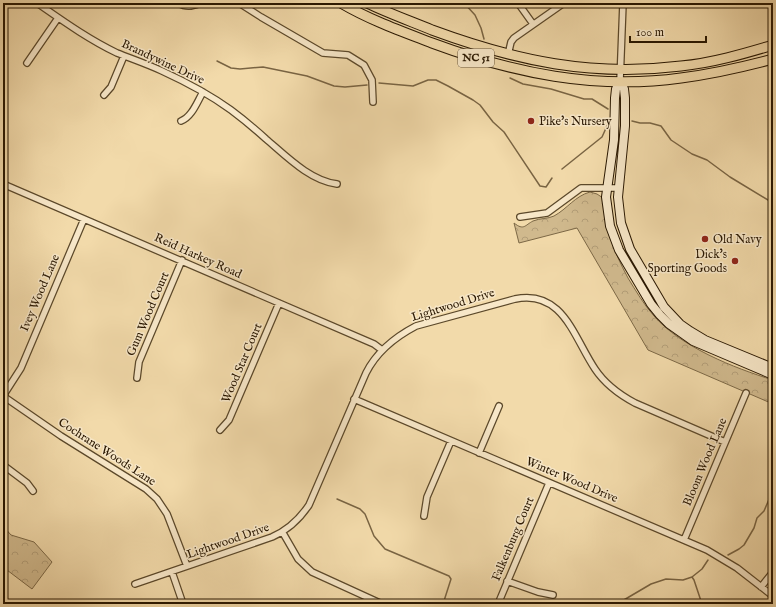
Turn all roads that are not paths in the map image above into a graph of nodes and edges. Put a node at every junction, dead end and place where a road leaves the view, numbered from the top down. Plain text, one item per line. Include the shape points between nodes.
1 (37, 3) edge
2 (178, 3) edge
3 (201, 3) edge
4 (239, 3) edge
5 (341, 3) edge
6 (367, 3) edge
7 (518, 3) edge
8 (564, 3) edge
9 (623, 3) edge
10 (58, 18) junction
11 (533, 24) junction
12 (773, 45) edge
13 (773, 51) edge
14 (508, 55) junction
15 (124, 56) junction
16 (773, 59) edge
17 (27, 63) dead end
18 (621, 70) junction
19 (711, 73) junction
20 (620, 81) junction
21 (203, 92) junction
22 (104, 95) dead end
23 (373, 102) dead end
24 (181, 121) dead end
25 (3, 184) edge
26 (336, 184) dead end
27 (607, 187) junction
28 (619, 188) junction
29 (520, 217) dead end
30 (84, 218) junction
31 (182, 260) junction
32 (279, 303) junction
33 (382, 350) junction
34 (773, 368) edge
35 (773, 375) edge
36 (137, 378) dead end
37 (746, 393) dead end
38 (3, 396) edge
39 (354, 399) junction
40 (499, 406) dead end
41 (220, 430) dead end
42 (451, 441) junction
43 (725, 442) junction
44 (479, 452) junction
45 (3, 465) edge
46 (549, 482) junction
47 (33, 491) dead end
48 (424, 516) dead end
49 (283, 533) junction
50 (684, 540) junction
51 (187, 566) junction
52 (172, 572) junction
53 (773, 572) edge
54 (508, 581) junction
55 (135, 584) dead end
56 (761, 587) junction
57 (553, 595) dead end
58 (773, 596) edge
59 (183, 604) edge
60 (382, 604) edge
61 (498, 604) edge

1 - 10 street, Brandywine Drive
2 - 3 street via 192,6
4 - 23 street via 323,53 348,55 359,61 372,80
5 - 20 main road, NC 51 via 384,25 498,65 557,77
6 - 14 main road, NC 51 via 460,40
7 - 11 street
8 - 11 street
9 - 18 street
10 - 15 street, Brandywine Drive
10 - 17 street
11 - 14 street via 514,38
12 - 18 main road, NC 51 via 683,66
13 - 19 main road via 725,65
14 - 18 main road, NC 51 via 558,65
15 - 21 street, Brandywine Drive
15 - 22 street via 111,86
16 - 19 main road, NC 51
18 - 20 street
19 - 20 main road, NC 51 via 663,80
20 - 27 street via 615,98 614,140
20 - 28 street via 624,89 625,119
21 - 24 street via 191,113
21 - 26 street, Brandywine Drive via 237,115 298,167
25 - 30 street, Reid Harkey Road
27 - 28 street
27 - 29 street via 581,188 547,213
27 - 35 street via 610,226 618,250 660,315 693,341
28 - 34 street via 620,218 630,249 664,307 690,332
30 - 31 street, Reid Harkey Road
30 - 38 street, Ivey Wood Lane via 21,368
31 - 32 street, Reid Harkey Road
31 - 36 street, Gum Wood Court via 139,362
32 - 33 street, Reid Harkey Road via 374,344
32 - 41 street, Wood Star Court via 229,420
33 - 39 street, Lightwood Drive via 369,366
33 - 43 street, Lightwood Drive via 402,334 424,324 515,299 538,298 553,305 563,315 596,370 622,396
37 - 43 street, Bloom Wood Lane
38 - 51 street, Cochrane Woods Lane via 152,494 167,514
39 - 42 street, Winter Wood Drive
39 - 49 street, Lightwood Drive via 309,505 296,522
40 - 44 street
42 - 44 street, Winter Wood Drive
42 - 48 street via 427,497
43 - 50 street, Bloom Wood Lane
44 - 46 street, Winter Wood Drive
45 - 47 street via 27,483
46 - 50 street, Winter Wood Drive
46 - 54 street, Falkenburg Court
49 - 51 street, Lightwood Drive
49 - 60 street via 294,553 312,572
50 - 56 street, Winter Wood Drive via 726,561
51 - 52 street, Lightwood Drive
52 - 55 street, Lightwood Drive
52 - 59 street
53 - 56 street
54 - 57 street
54 - 61 street, Falkenburg Court
56 - 58 street, Winter Wood Drive

